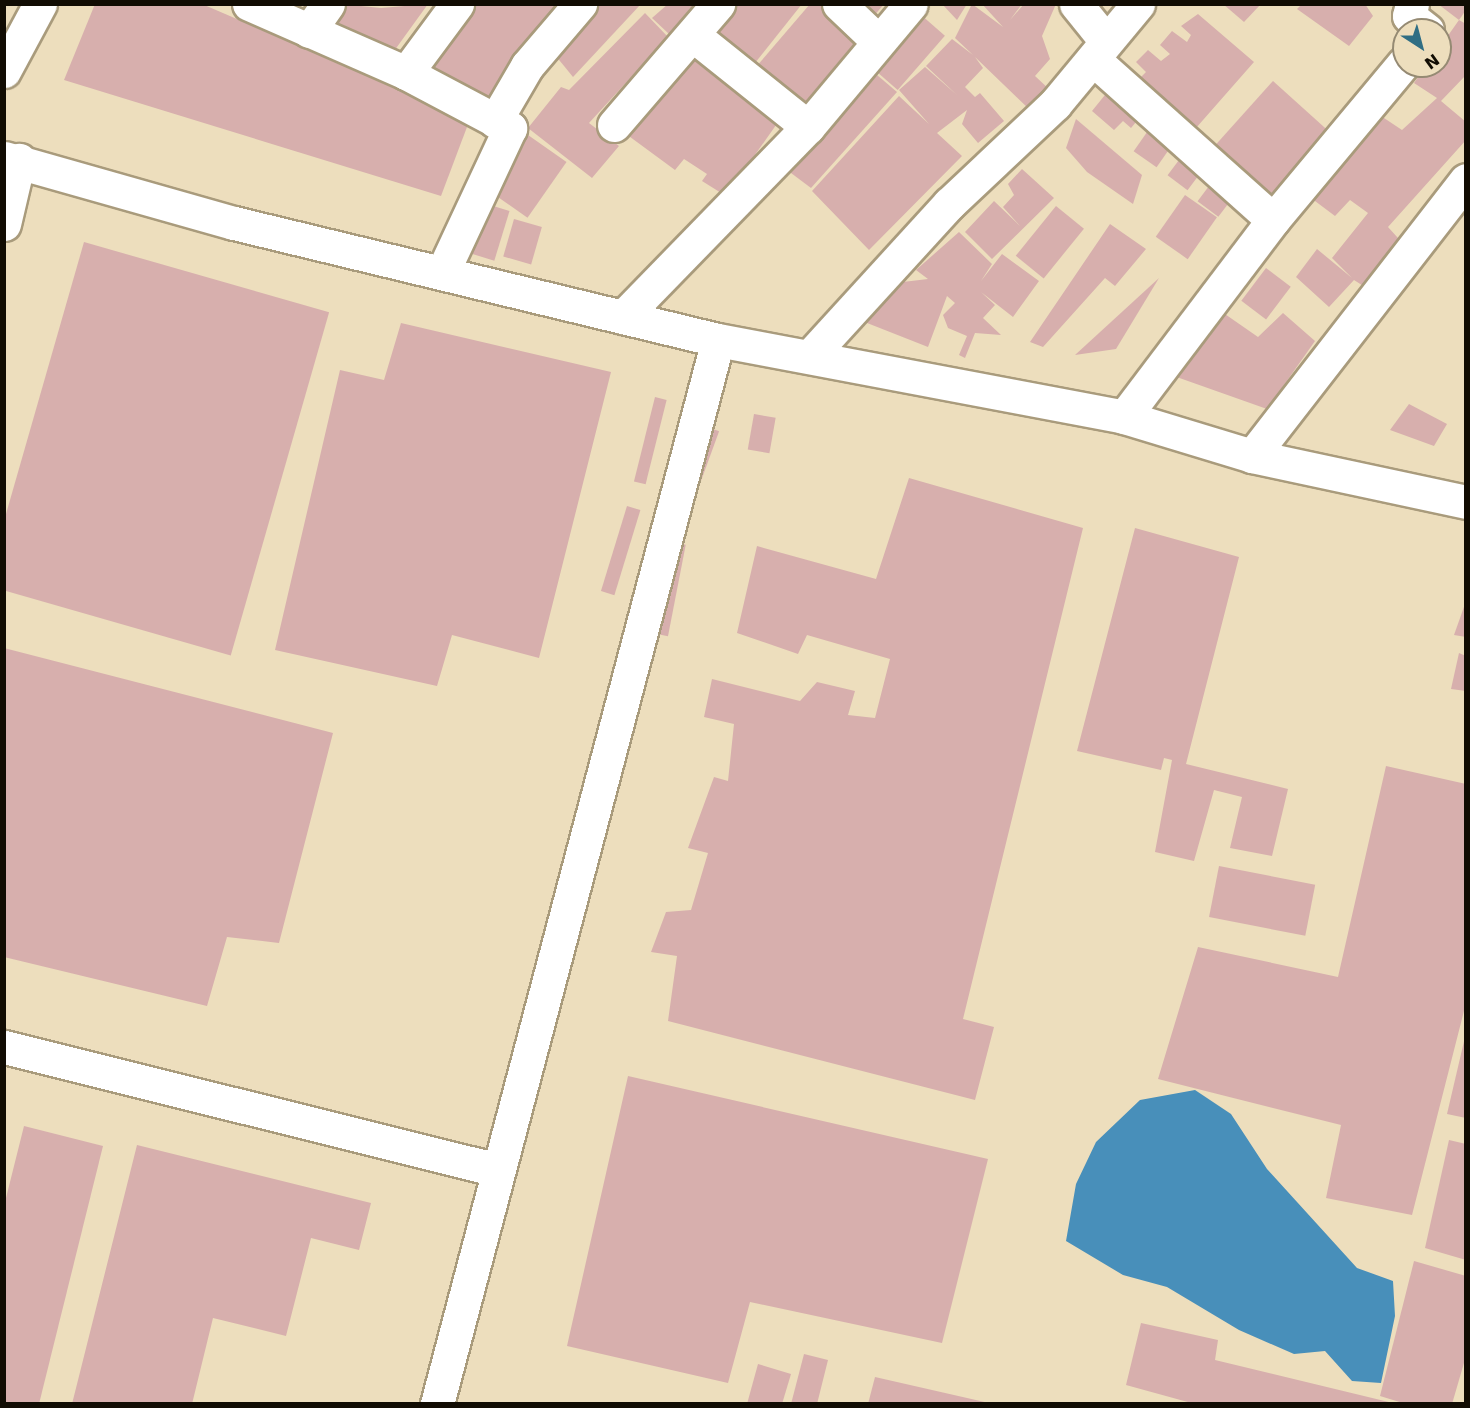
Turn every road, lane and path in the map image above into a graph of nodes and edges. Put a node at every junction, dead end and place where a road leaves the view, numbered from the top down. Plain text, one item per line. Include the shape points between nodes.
1 (40, 4) edge
2 (249, 4) edge
3 (328, 4) edge
4 (458, 4) edge
5 (580, 4) edge
6 (718, 4) edge
7 (839, 4) edge
8 (911, 4) edge
9 (1076, 4) edge
10 (1138, 4) edge
11 (1412, 4) edge
12 (1412, 18) edge
13 (309, 31) junction
14 (693, 35) junction
15 (878, 41) junction
16 (1099, 50) junction
17 (4, 71) edge
18 (406, 73) junction
19 (1392, 77) edge
20 (495, 121) junction
21 (614, 125) dead end
22 (808, 127) junction
23 (12, 159) edge
24 (1466, 180) edge
25 (1273, 220) junction
26 (4, 224) edge
27 (442, 273) junction
28 (623, 317) junction
29 (718, 340) junction
30 (811, 355) junction
31 (1124, 417) junction
32 (1252, 456) junction
33 (1466, 502) edge
34 (4, 1047) edge
35 (494, 1169) junction
36 (436, 1404) edge

1 - 17 street
2 - 13 street
3 - 13 street
4 - 18 street
5 - 20 street via 527,66
6 - 14 street
7 - 15 street
8 - 15 street
9 - 16 street
10 - 16 street
11 - 12 street
13 - 18 street
14 - 21 street
14 - 22 street
15 - 22 street
16 - 25 street
16 - 30 street via 1055,104 949,204
18 - 20 street
19 - 25 street
20 - 27 street via 510,128
22 - 28 street
23 - 26 street
23 - 27 street via 234,223
24 - 32 street
25 - 31 street
27 - 28 street
28 - 29 street
29 - 30 street
29 - 35 street
30 - 31 street
31 - 32 street
32 - 33 street
34 - 35 street
35 - 36 street

